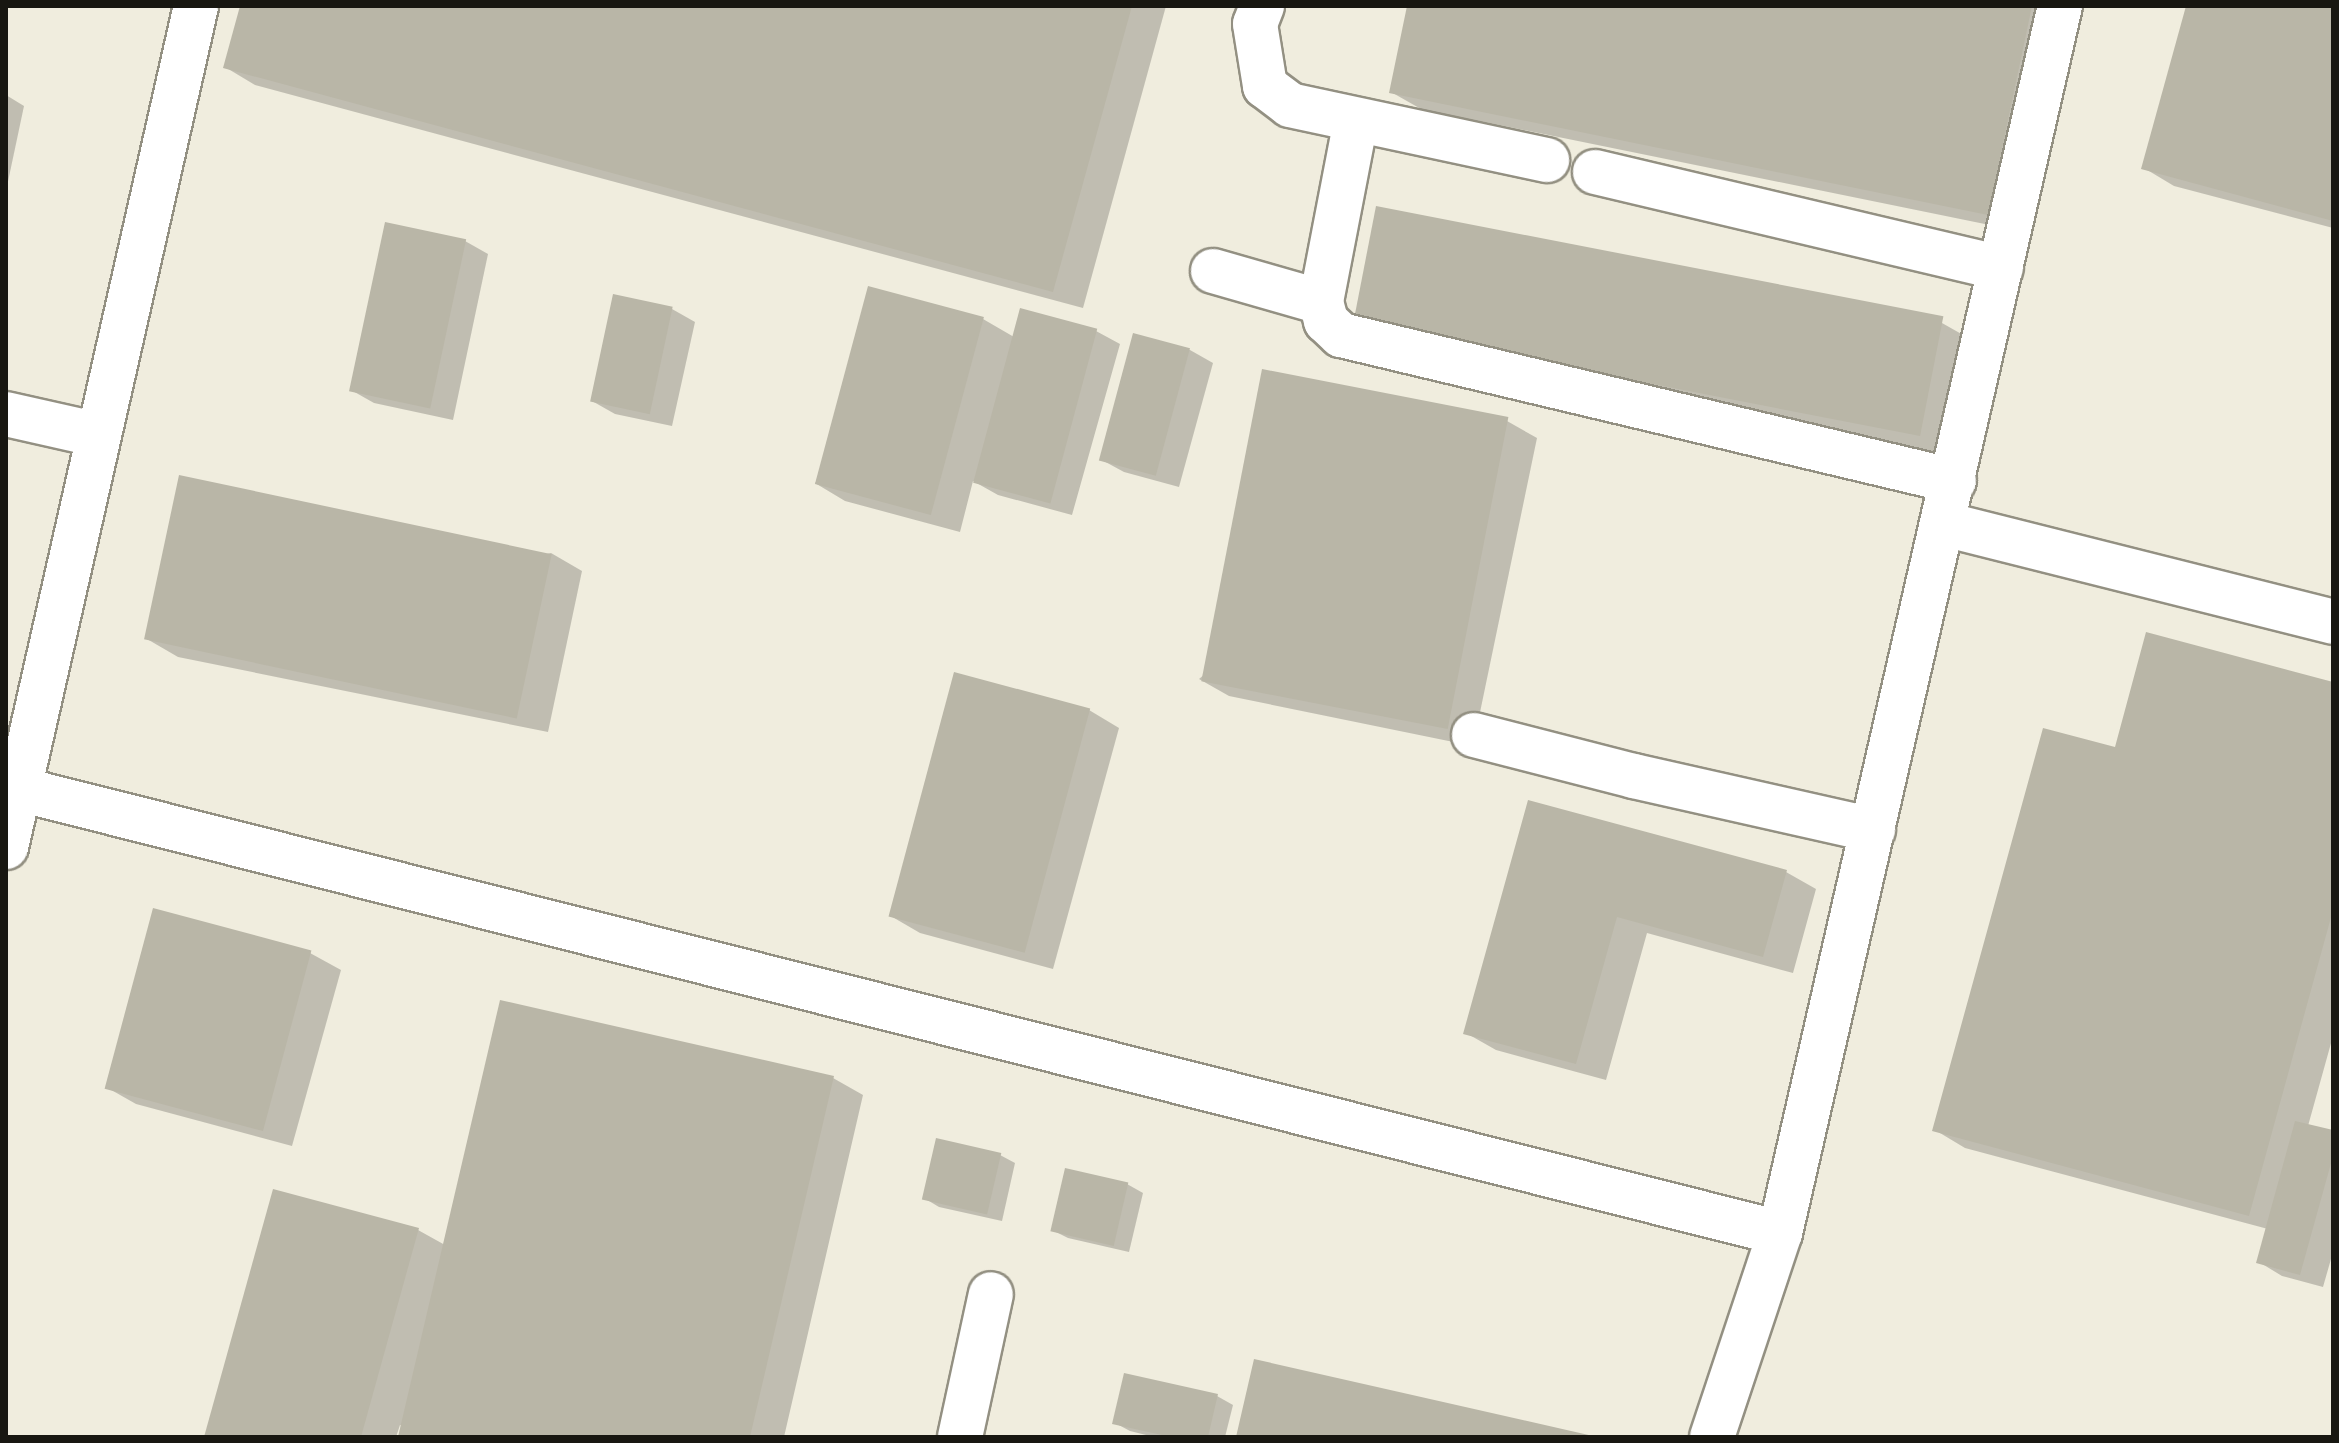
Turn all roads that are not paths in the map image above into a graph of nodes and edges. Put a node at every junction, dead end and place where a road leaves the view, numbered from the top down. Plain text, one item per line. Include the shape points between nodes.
1 (196, 6) edge
2 (1262, 6) edge
3 (2060, 6) edge
4 (1356, 120) junction
5 (1547, 160) dead end
6 (1595, 172) dead end
7 (2001, 268) junction
8 (1213, 271) dead end
9 (1321, 302) junction
10 (6, 414) edge
11 (99, 435) junction
12 (1954, 481) junction
13 (1944, 524) junction
14 (2333, 622) edge
15 (1474, 735) dead end
16 (19, 789) junction
17 (1873, 830) junction
18 (6, 847) edge
19 (1780, 1233) junction
20 (991, 1294) dead end
21 (960, 1437) edge
22 (1712, 1437) edge

1 - 11 street
2 - 4 street via 1255,24 1265,86 1290,105
3 - 7 street
4 - 5 street
4 - 9 street
6 - 7 street
7 - 12 street
8 - 9 street
9 - 12 street via 1326,321 1341,335
10 - 11 street
11 - 16 street
12 - 13 street
13 - 14 street
13 - 17 street
15 - 17 street
16 - 18 street
16 - 19 street
17 - 19 street
19 - 22 street
20 - 21 street

